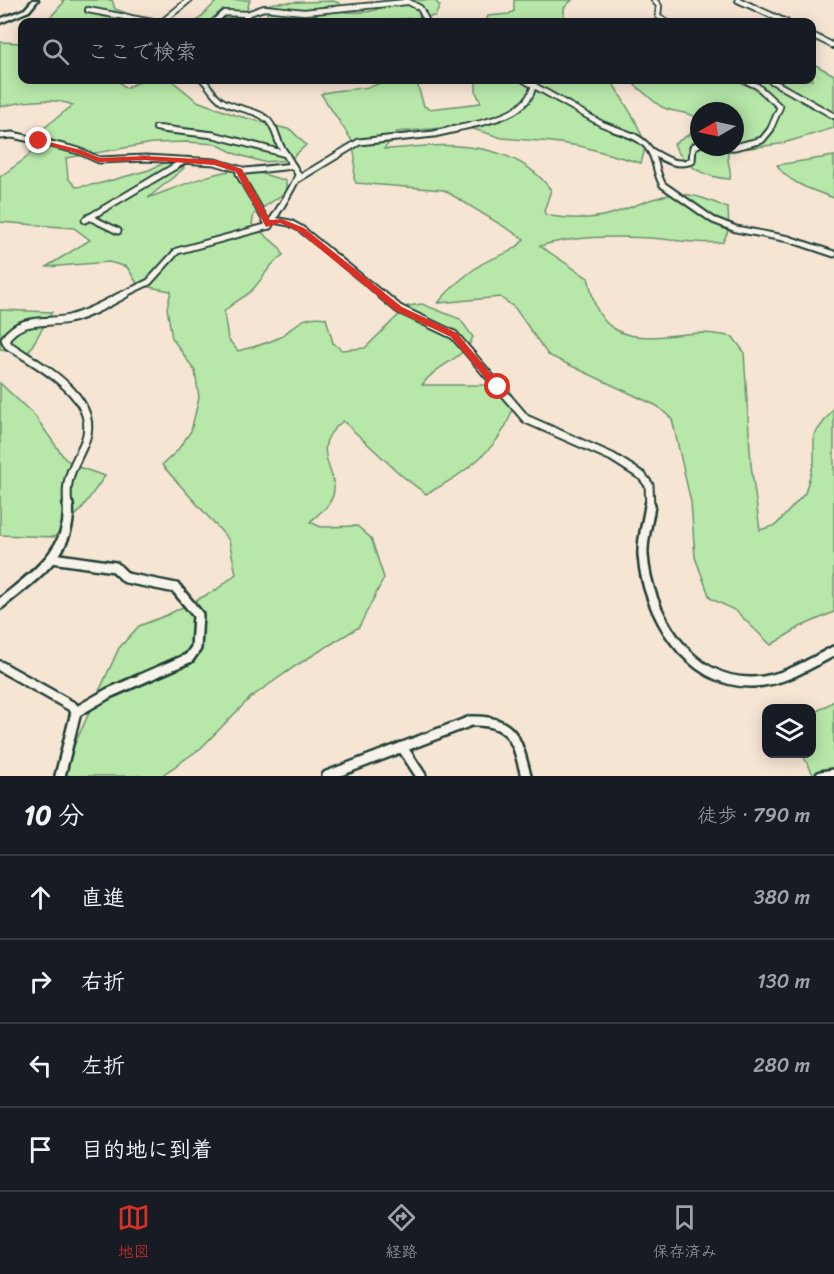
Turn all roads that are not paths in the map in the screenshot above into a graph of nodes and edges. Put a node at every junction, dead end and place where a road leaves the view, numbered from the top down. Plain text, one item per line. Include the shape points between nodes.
1 (36, 0) edge
2 (189, 0) edge
3 (654, 0) edge
4 (738, 0) edge
5 (406, 1) edge
6 (88, 10) dead end
7 (247, 14) junction
8 (131, 18) edge
9 (167, 18) edge
10 (218, 18) edge
11 (245, 18) edge
12 (423, 18) edge
13 (661, 18) edge
14 (777, 18) edge
15 (0, 21) edge
16 (816, 37) edge
17 (834, 46) edge
18 (206, 84) edge
19 (534, 84) joint
20 (753, 84) edge
21 (777, 84) edge
22 (834, 116) edge
23 (156, 128) dead end
24 (0, 136) edge
25 (744, 146) edge
26 (651, 151) junction
27 (286, 154) junction
28 (692, 156) edge
29 (184, 161) junction
30 (292, 166) junction
31 (239, 170) junction
32 (298, 179) junction
33 (271, 223) junction
34 (118, 231) dead end
35 (834, 254) edge
36 (52, 558) junction
37 (0, 604) edge
38 (834, 651) edge
39 (0, 666) edge
40 (76, 712) junction
41 (402, 747) junction
42 (834, 774) edge
43 (60, 776) edge
44 (327, 776) edge
45 (421, 776) edge
46 (526, 776) edge
47 (821, 776) edge

1 - 15 main road via 27,10
2 - 9 street
3 - 13 street
4 - 14 street
5 - 7 street via 304,12 264,8
5 - 12 street via 420,8
6 - 8 street
7 - 10 street via 224,13
7 - 11 street
16 - 17 street
18 - 27 street via 222,101 271,121
19 - 26 street via 602,124 639,138
19 - 32 street via 520,106 503,117 434,134 359,142
20 - 25 street via 780,107 766,140
21 - 22 street
23 - 27 street via 214,135
24 - 29 street via 39,141 99,160
26 - 28 street via 670,162 688,164
26 - 35 street via 663,185 713,220
27 - 30 street
29 - 31 street via 215,162
29 - 34 street via 87,218
30 - 31 street
30 - 32 street
31 - 33 street
32 - 33 street
33 - 36 street via 177,251 149,282 81,315 28,323 8,333 8,345 71,389 89,426 70,468 66,538
33 - 38 street via 290,223 301,229 399,309 454,335 526,419 623,462 644,478 651,501 643,557 653,602 667,630 697,661 726,677 754,682 801,668
36 - 37 street
36 - 40 street via 114,567 126,578 176,588 198,615 196,648 189,658
39 - 40 street via 73,706
40 - 43 street
41 - 44 street
41 - 45 street
41 - 46 street via 471,721 497,721 507,728 519,749
42 - 47 street

